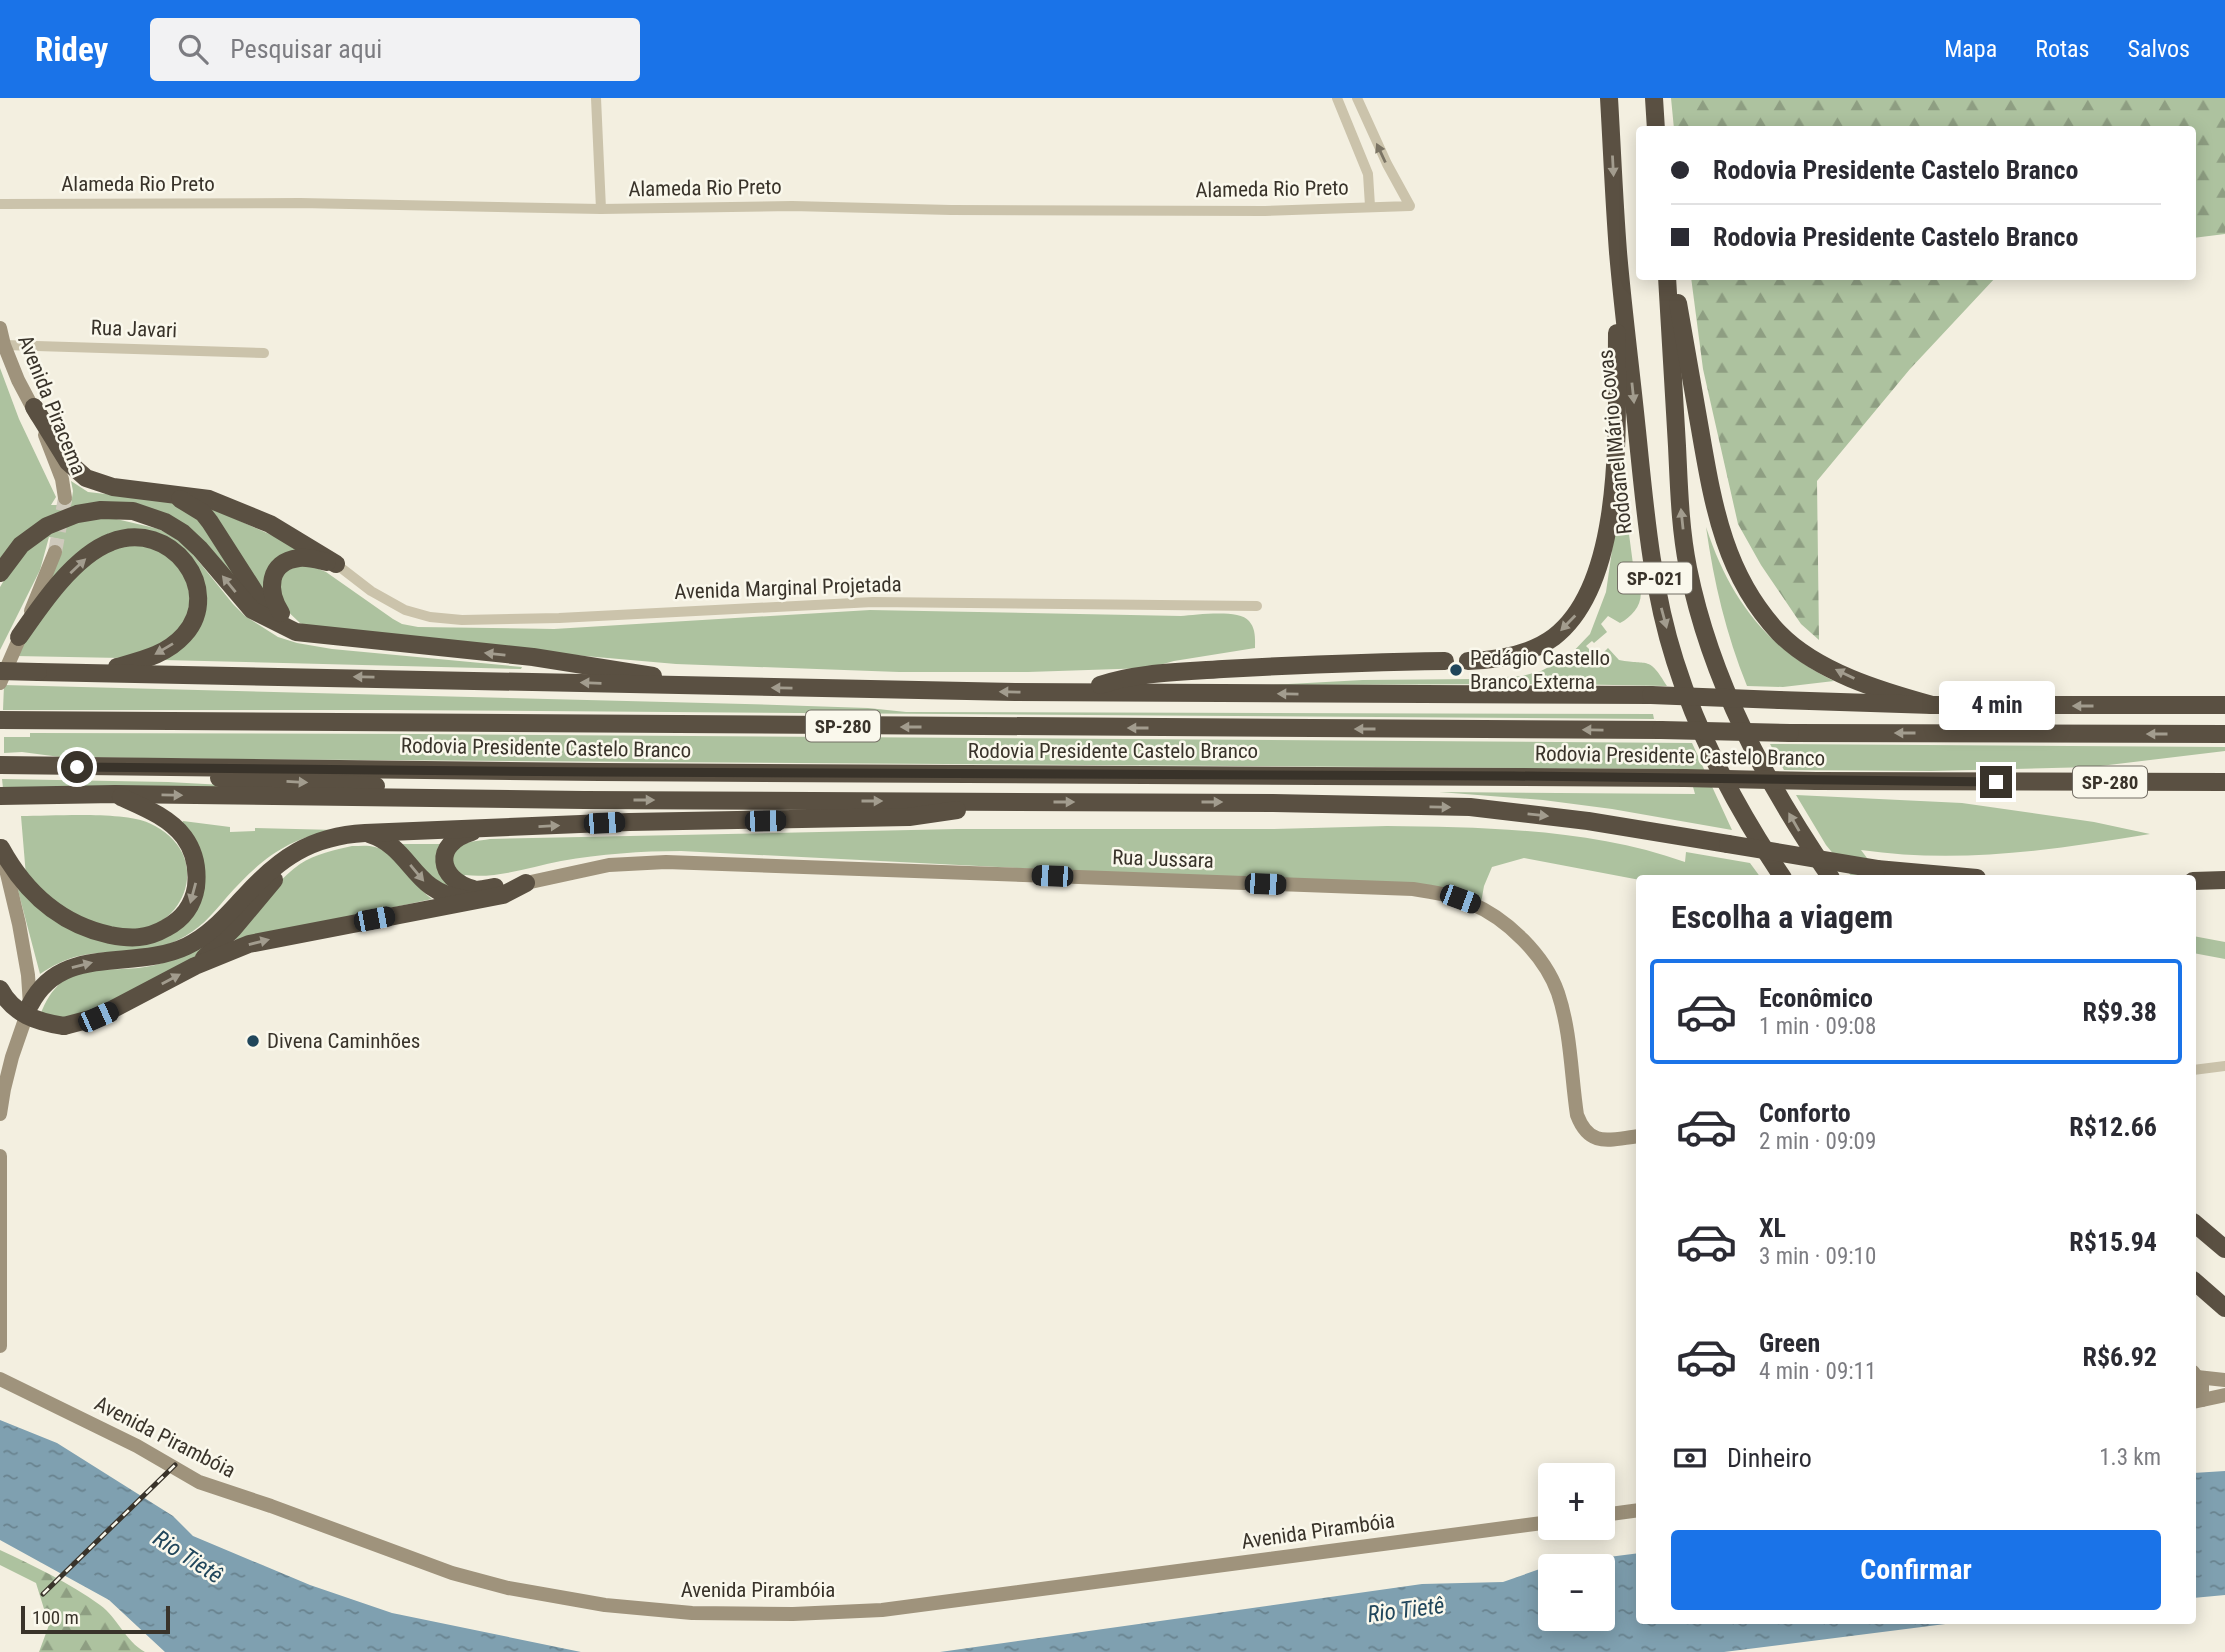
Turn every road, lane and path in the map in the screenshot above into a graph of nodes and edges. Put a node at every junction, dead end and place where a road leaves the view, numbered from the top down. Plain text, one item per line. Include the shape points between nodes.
1 (596, 98) edge
2 (1336, 98) edge
3 (1357, 98) edge
4 (1609, 98) edge
5 (1654, 98) edge
6 (1656, 126) edge
7 (0, 204) edge
8 (1370, 206) junction
9 (601, 208) junction
10 (1618, 252) junction
11 (1667, 280) edge
12 (1675, 280) edge
13 (0, 328) edge
14 (4, 345) junction
15 (264, 353) dead end
16 (34, 408) junction
17 (169, 492) junction
18 (65, 499) tunnel mouth
19 (55, 552) tunnel mouth
20 (336, 564) junction
21 (0, 573) edge
22 (1257, 606) dead end
23 (289, 629) junction
24 (19, 637) junction
25 (1468, 661) dead end
26 (1445, 662) dead end
27 (0, 671) edge
28 (100, 673) junction
29 (0, 683) edge
30 (733, 688) junction
31 (1078, 692) junction
32 (2225, 694) edge
33 (1932, 705) junction
34 (2225, 705) edge
35 (2124, 706) junction
36 (0, 720) edge
37 (2225, 734) edge
38 (0, 765) edge
39 (157, 768) junction
40 (2225, 782) edge
41 (115, 794) junction
42 (0, 796) edge
43 (584, 800) junction
44 (996, 802) junction
45 (481, 830) junction
46 (365, 833) junction
47 (329, 837) junction
48 (1, 845) edge
49 (1781, 875) edge
50 (1830, 875) edge
51 (1944, 875) edge
52 (2225, 880) edge
53 (2196, 881) edge
54 (526, 883) junction
55 (474, 900) junction
56 (195, 966) junction
57 (0, 989) edge
58 (30, 1005) junction
59 (2225, 1066) edge
60 (2196, 1070) edge
61 (0, 1115) edge
62 (1636, 1136) edge
63 (0, 1156) edge
64 (2196, 1225) edge
65 (2225, 1250) edge
66 (2196, 1283) edge
67 (2225, 1308) edge
68 (0, 1346) edge
69 (2196, 1376) edge
70 (2, 1378) edge
71 (2196, 1379) edge
72 (2225, 1381) edge
73 (2225, 1395) edge
74 (2197, 1401) edge
75 (1636, 1511) edge
76 (1615, 1513) edge
77 (1538, 1524) edge

1 - 9 street
2 - 8 street via 1368,174
8 -> 3 street, Alameda Rio Preto via 1410,206
4 -> 10 highway, Rodoanel Mário Covas / SP-021
5 - 6 highway
7 - 9 street, Alameda Rio Preto
8 - 9 street, Alameda Rio Preto via 1265,211
10 -> 25 highway via 1614,485 1591,586 1575,615 1541,645 1509,656
10 -> 49 highway, Rodoanel Mário Covas / SP-021 via 1650,553 1661,608 1693,712 1745,822
50 -> 11 highway, SP-021 via 1752,751 1699,617 1681,519
33 -> 12 highway via 1876,689 1816,660 1780,634 1748,594 1726,549 1713,505
13 - 14 main road, Avenida Piracema
14 - 15 street, Rua Javari
14 - 16 main road, Avenida Piracema
16 - 17 highway via 68,462 86,478 113,487
16 - 18 main road, Avenida Piracema via 62,479
17 - 20 highway via 209,499 244,512
17 - 23 highway via 210,522 258,597
19 - 24 main road
20 - 22 street, Avenida Marginal Projetada via 405,610 462,620 873,602
20 - 23 highway via 299,558 282,565 273,576 271,593
23 -> 21 highway via 253,610 183,533 133,511 77,514 47,526 21,545
30 -> 23 highway via 533,657
24 -> 28 highway via 65,578 94,551 124,538 152,539 175,551 191,570 197,596 191,622 186,633 162,652
24 - 29 main road
26 - 31 highway via 1193,671 1118,681
27 - 28 highway, bridge
30 -> 28 highway
31 -> 30 highway
33 -> 31 highway, bridge via 1651,695
32 - 35 highway
35 -> 33 highway
34 - 35 highway
37 -> 36 highway, Rodovia Presidente Castelo Branco / SP-280, bridge
38 - 39 highway, Rodovia Presidente Castelo Branco / SP-280
39 - 40 highway, Rodovia Presidente Castelo Branco / SP-280, bridge
39 -> 43 highway via 204,777 545,793
41 - 42 highway
41 -> 43 highway
41 -> 48 highway via 173,825 196,861 195,895 188,911 151,936 96,932 57,914 21,880
43 -> 44 highway
45 -> 44 highway via 629,822 909,817
44 -> 51 highway, bridge via 1470,807 1588,821 1877,869
45 - 46 highway
45 - 54 highway via 448,846 444,859 450,873 475,890
46 - 47 highway
46 -> 55 highway via 396,850 429,887 446,897
47 - 56 highway via 285,869
58 -> 47 highway via 43,984 64,970 168,954 202,938 275,865
48 - 58 main road via 19,924
52 - 53 highway
54 - 55 highway
54 - 62 main road, Rua Jussara via 608,865 666,862 1413,888 1447,894 1473,904 1510,928 1548,973 1562,1010 1582,1130 1604,1140
56 -> 55 highway via 249,944
57 -> 56 highway, bridge via 22,1013 36,1021 64,1026 119,1007
58 - 61 main road via 12,1057
59 - 60 street
63 - 68 main road
64 - 65 highway
66 - 67 highway
69 - 72 main road
70 - 77 main road, Avenida Pirambóia via 200,1482 452,1573 593,1603 692,1614 882,1610
71 - 74 main road via 2203,1390
73 - 74 main road
75 - 76 main road

